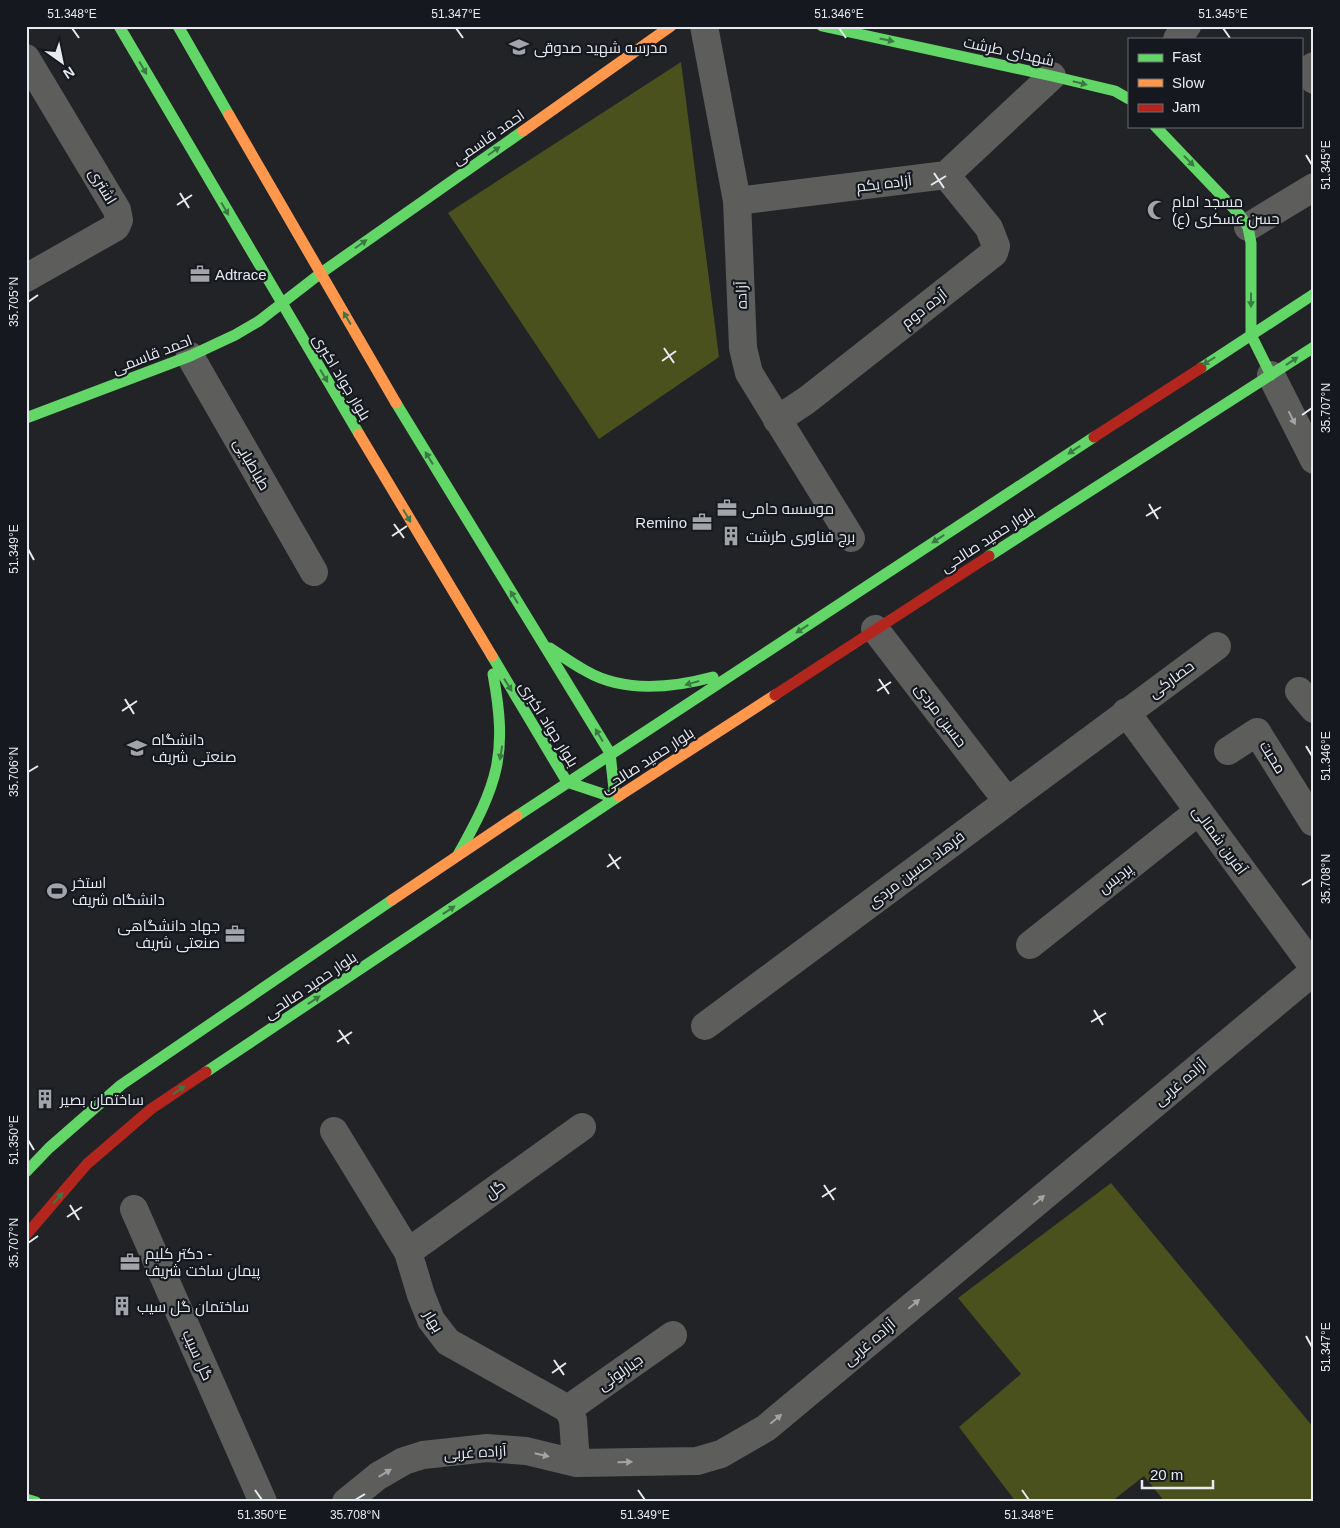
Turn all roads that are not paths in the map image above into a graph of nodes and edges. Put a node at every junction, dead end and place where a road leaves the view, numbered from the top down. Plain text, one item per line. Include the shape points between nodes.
1 (119, 26) edge
2 (178, 26) edge
3 (671, 26) edge
4 (704, 26) edge
5 (822, 26) edge
6 (1187, 26) edge
7 (1178, 38) edge
8 (26, 58) edge
9 (1314, 66) edge
10 (1052, 76) junction
11 (1314, 80) edge
12 (1128, 98) edge
13 (1157, 128) edge
14 (946, 175) junction
15 (1314, 187) edge
16 (737, 202) junction
17 (1248, 227) junction
18 (322, 272) junction
19 (26, 278) edge
20 (1314, 294) edge
21 (281, 304) junction
22 (1251, 335) junction
23 (1314, 347) edge
24 (190, 356) junction
25 (1271, 376) junction
26 (26, 418) edge
27 (777, 420) junction
28 (1314, 460) edge
29 (850, 538) dead end
30 (314, 572) dead end
31 (875, 629) junction
32 (542, 643) junction
33 (1217, 646) dead end
34 (488, 653) junction
35 (739, 670) junction
36 (719, 682) junction
37 (713, 700) dead end
38 (1126, 712) junction
39 (722, 715) dead end
40 (740, 717) junction
41 (1228, 751) dead end
42 (610, 753) junction
43 (567, 782) junction
44 (615, 798) junction
45 (1007, 801) junction
46 (1199, 811) junction
47 (1311, 814) edge
48 (457, 857) junction
49 (1030, 945) dead end
50 (1314, 970) edge
51 (705, 1026) dead end
52 (582, 1126) dead end
53 (334, 1131) dead end
54 (26, 1172) edge
55 (134, 1209) dead end
56 (26, 1235) edge
57 (408, 1252) junction
58 (673, 1335) dead end
59 (568, 1409) junction
60 (576, 1463) junction
61 (26, 1499) edge
62 (36, 1502) edge
63 (263, 1502) edge
64 (346, 1502) edge

1 -> 21 main road, بلوار جواد اکبری
2 - 18 main road
18 -> 3 main road, احمد قاسمی
4 - 16 street, آزاده
5 -> 10 main road, شهدای طرشت
6 - 7 street
8 - 19 street, اشتری via 117,210 119,220 116,227
9 - 11 street via 1307,71
10 -> 12 main road, شهدای طرشت via 1115,91
10 - 14 street
13 -> 17 main road
14 - 16 street, آزاده یکم
14 - 27 street, آزده دوم via 989,228 996,246 994,253
15 - 17 street
16 - 27 street, آزاده via 743,348 749,373
17 -> 22 main road via 1251,243
18 - 21 main road, احمد قاسمی
32 -> 18 main road via 421,445
20 - 22 main road, بلوار حمید صالحی
21 - 24 main road, احمد قاسمی via 235,335
21 -> 34 main road, بلوار جواد اکبری
22 - 25 main road
22 -> 35 main road, بلوار حمید صالحی
25 -> 23 main road, بلوار حمید صالحی
24 - 26 main road, احمد قاسمی
24 - 30 street, طباطبایی
25 -> 28 street
25 - 31 main road, بلوار حمید صالحی
27 - 29 street, آزاده
31 - 40 main road, بلوار حمید صالحی
31 - 45 street, حسین مردی
35 -> 32 main road via 681,686 634,686 586,672
42 -> 32 main road
33 - 38 street, حصارکی
34 -> 43 main road, بلوار جواد اکبری
34 -> 48 main road via 500,710 502,750 484,808
35 - 36 main road, بلوار حمید صالحی
36 - 37 main road
36 - 42 main road, بلوار حمید صالحی
38 - 45 street, فرهاد حسین مردی
38 - 46 street, آفرین شمالی
39 - 40 main road
40 - 44 main road, بلوار حمید صالحی
41 - 47 street, محبت via 1257,732
42 - 43 main road, بلوار حمید صالحی
42 - 44 main road
43 - 44 main road, بلوار جواد اکبری
43 - 48 main road, بلوار حمید صالحی
56 -> 44 main road, بلوار حمید صالحی via 87,1164 151,1109
45 - 51 street, فرهاد حسین مردی
46 - 49 street, پردیس
46 - 50 street, آفرین شمالی
48 - 54 main road, بلوار حمید صالحی via 121,1084
60 -> 50 street, آزاده غربی via 697,1461 721,1454 759,1432
52 - 57 street, گل
53 - 57 street, بهار
55 - 63 street, گل سیب
57 - 59 street, بهار via 431,1320 448,1342
58 - 59 street, جبارلوئی
59 - 60 street via 573,1420
64 -> 60 street, آزاده غربی via 378,1476 404,1461 423,1455 487,1448 526,1451
61 - 62 main road

